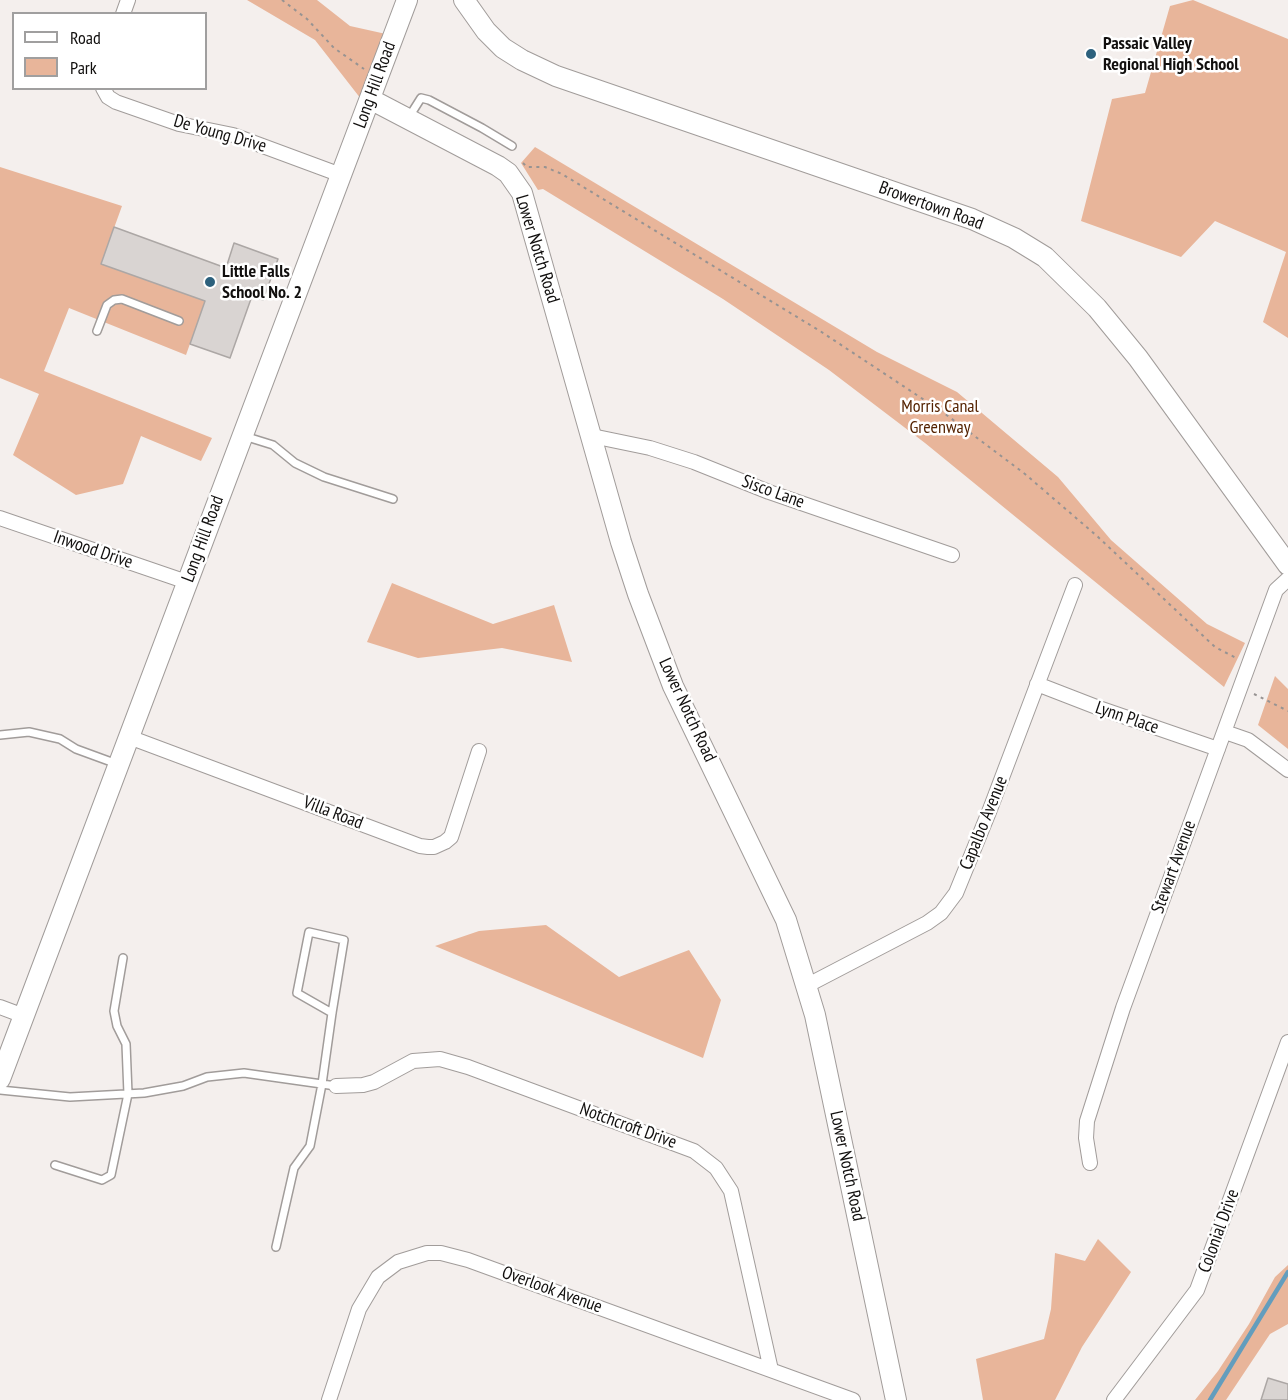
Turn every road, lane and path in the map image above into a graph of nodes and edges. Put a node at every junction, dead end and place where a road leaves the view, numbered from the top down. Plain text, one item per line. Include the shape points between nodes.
1 (282, 0) edge
2 (407, 0) edge
3 (464, 0) edge
4 (373, 74) dead end
5 (104, 90) edge
6 (370, 99) junction
7 (408, 119) junction
8 (512, 146) dead end
9 (520, 162) dead end
10 (342, 175) junction
11 (179, 321) dead end
12 (97, 331) dead end
13 (242, 435) junction
14 (592, 436) junction
15 (393, 499) dead end
16 (0, 518) edge
17 (952, 555) dead end
18 (1288, 565) edge
19 (1288, 579) edge
20 (187, 582) junction
21 (1074, 585) dead end
22 (1246, 674) junction
23 (1037, 684) junction
24 (1288, 711) edge
25 (1225, 732) junction
26 (0, 735) edge
27 (129, 737) junction
28 (1218, 749) junction
29 (479, 751) dead end
30 (118, 765) junction
31 (1288, 770) edge
32 (123, 958) dead end
33 (806, 986) junction
34 (0, 1007) edge
35 (333, 1013) junction
36 (24, 1016) junction
37 (1288, 1042) edge
38 (1284, 1067) edge
39 (0, 1079) edge
40 (322, 1084) junction
41 (336, 1086) joint
42 (0, 1090) edge
43 (128, 1094) junction
44 (1090, 1163) dead end
45 (55, 1165) dead end
46 (276, 1247) dead end
47 (771, 1370) junction
48 (329, 1400) edge
49 (853, 1400) edge
50 (896, 1400) edge
51 (1114, 1400) edge

1 - 4 path via 352,63
2 - 6 street, Long Hill Road
3 - 18 street, Browertown Road via 503,48 556,76 961,215 1014,238 1045,257 1097,308 1138,358
5 - 10 street, De Young Drive via 108,97 126,106 179,124 233,135
6 - 7 street, Lower Notch Road
6 - 10 street, Long Hill Road
7 - 8 lane via 421,99 429,100
7 - 14 street, Lower Notch Road via 498,166 522,193
9 - 22 path via 562,174 820,331 944,413 1025,474 1097,536 1215,647 1243,662
10 - 13 street, Long Hill Road
11 - 12 lane via 122,299 107,305
13 - 15 lane via 273,445 295,463 324,477
13 - 20 street, Long Hill Road
14 - 17 street, Sisco Lane via 694,462
14 - 33 street, Lower Notch Road via 621,542 673,686 782,911
16 - 20 street, Inwood Drive
19 - 22 street, Stewart Avenue via 1276,591
20 - 27 street, Long Hill Road
21 - 23 street, Capalbo Avenue
22 - 24 path via 1249,692
22 - 25 street, Stewart Avenue
23 - 28 street, Lynn Place
23 - 33 street, Capalbo Avenue via 949,904 927,923
25 - 28 street, Stewart Avenue
25 - 31 street via 1248,740
26 - 30 lane via 29,732 60,739
27 - 29 street, Villa Road via 428,847 451,837
27 - 30 street, Long Hill Road
28 - 44 street, Stewart Avenue via 1123,1008 1087,1121
30 - 36 street, Long Hill Road
32 - 43 lane via 114,1011 126,1044
33 - 50 street, Lower Notch Road
34 - 36 street
35 - 35 lane via 344,940 309,932 297,993
35 - 40 lane
36 - 39 street, Long Hill Road
37 - 38 street, Colonial Drive
38 - 51 street, Colonial Drive via 1197,1290
40 - 41 lane
40 - 43 lane via 244,1073
40 - 46 lane via 310,1146 294,1168
41 - 47 street, Notchcroft Drive via 363,1085 413,1061 440,1059 694,1150 716,1168 731,1191
42 - 43 lane via 70,1097
43 - 45 lane via 111,1175 102,1180
47 - 48 street, Overlook Avenue via 468,1260 427,1253 387,1268 370,1289 359,1309
47 - 49 street, Overlook Avenue

